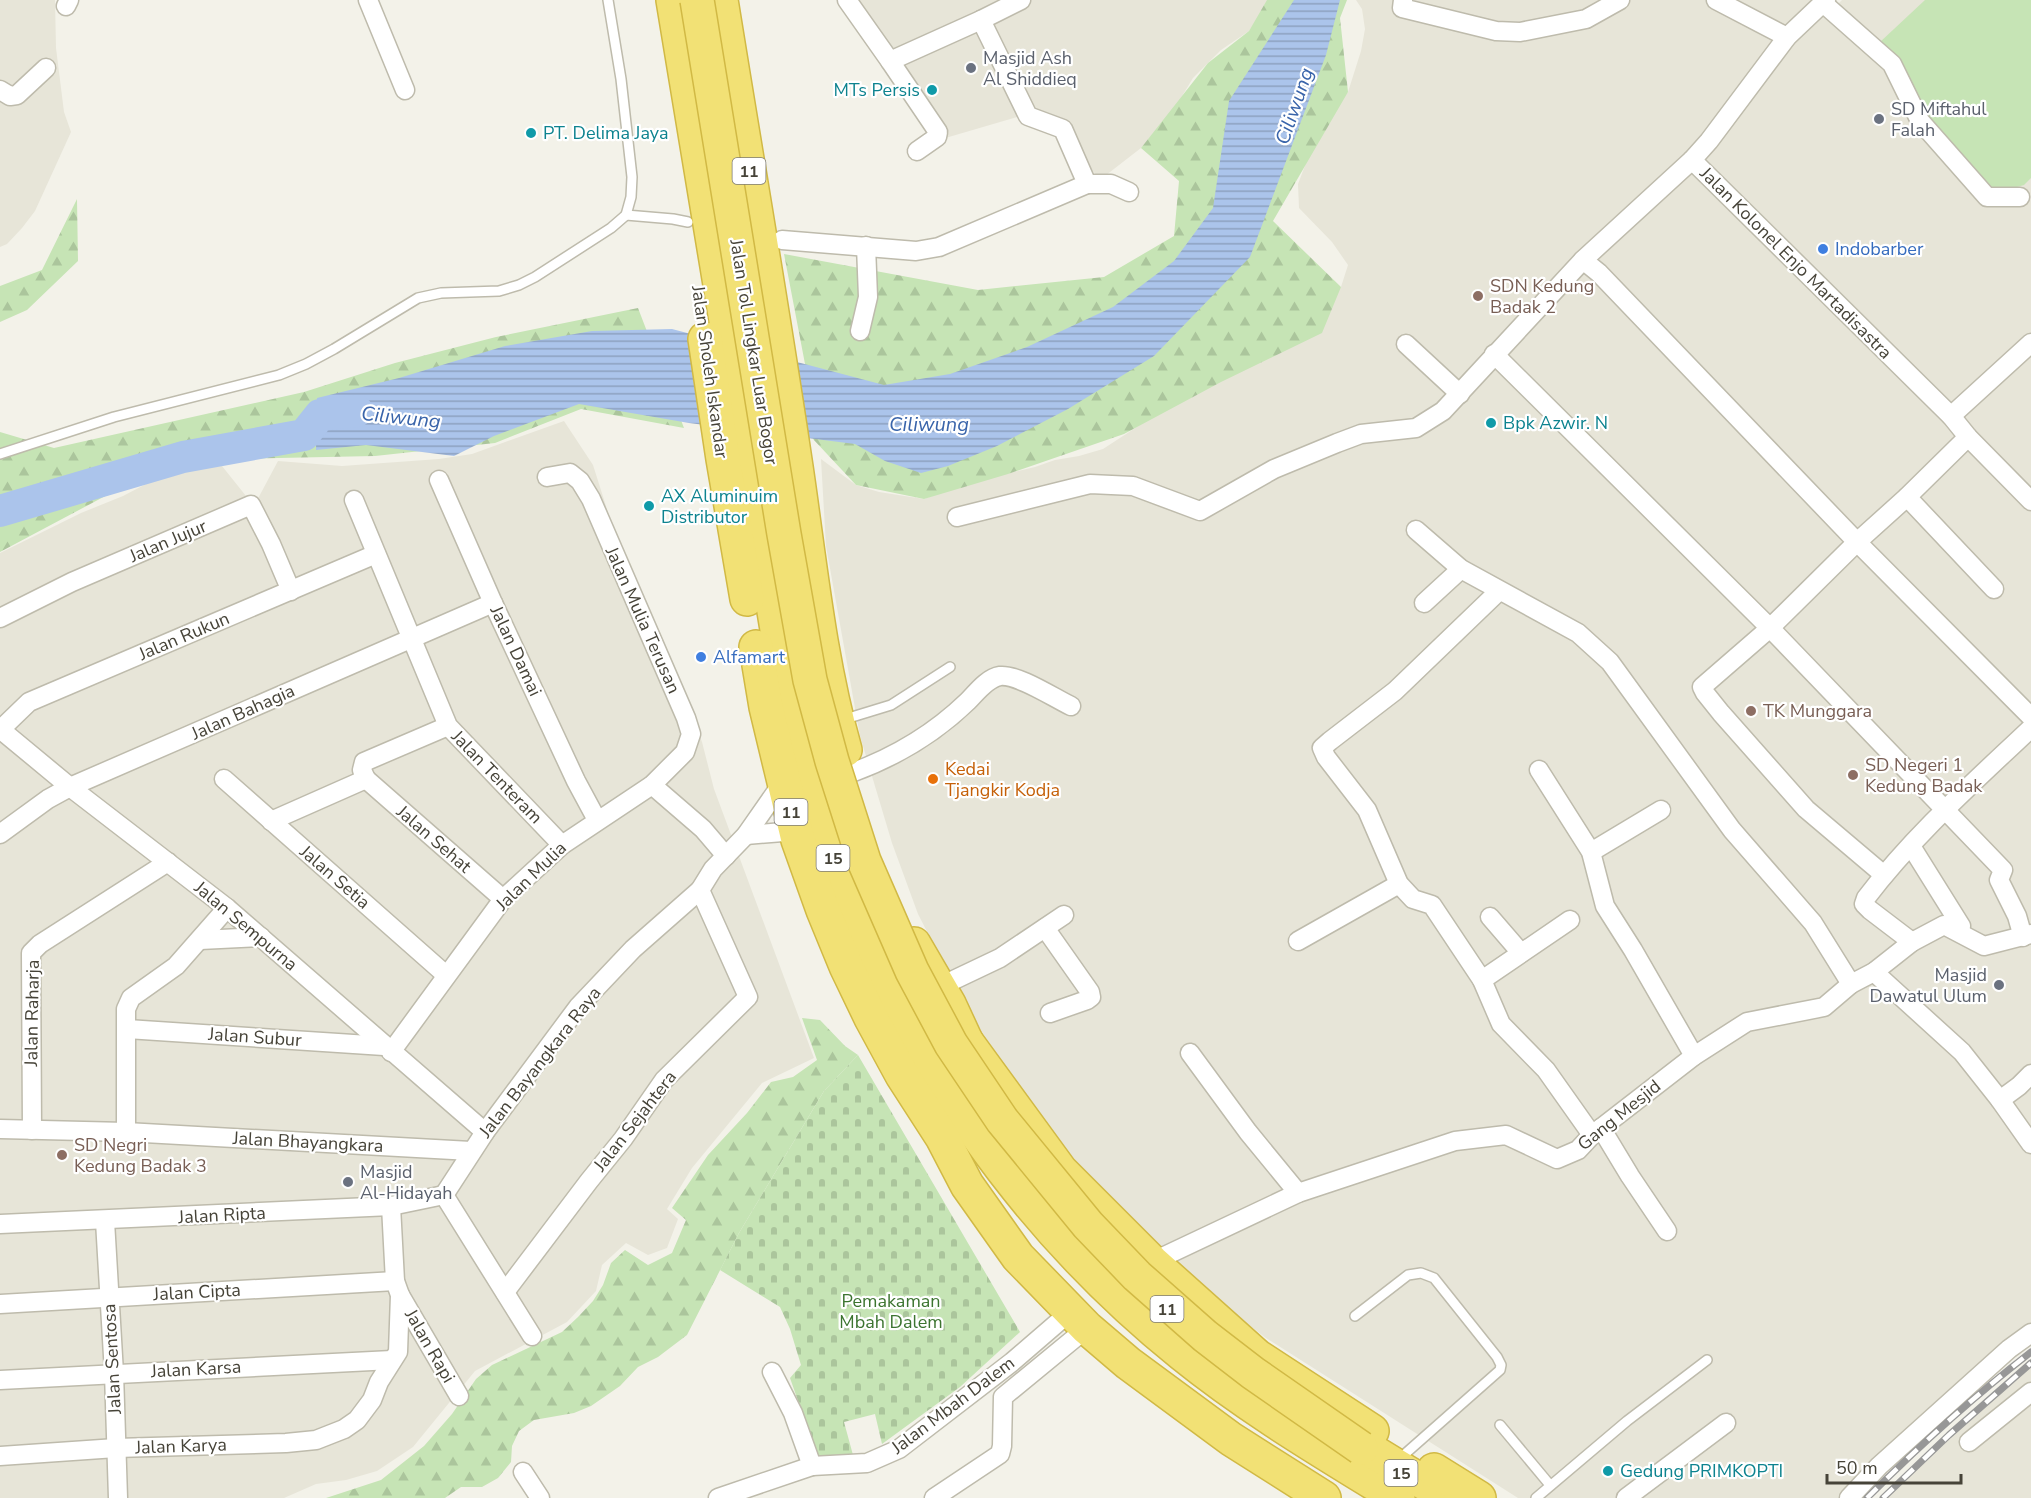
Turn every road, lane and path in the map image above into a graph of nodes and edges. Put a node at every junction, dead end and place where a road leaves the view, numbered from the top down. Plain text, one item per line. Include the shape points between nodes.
1 (368, 0) edge
2 (608, 0) edge
3 (651, 0) edge
4 (673, 0) edge
5 (697, 0) edge
6 (721, 0) edge
7 (847, 0) edge
8 (1021, 0) edge
9 (1403, 0) edge
10 (1620, 0) edge
11 (1716, 0) edge
12 (1824, 1) edge
13 (981, 20) junction
14 (1787, 37) junction
15 (890, 61) junction
16 (46, 68) dead end
17 (0, 90) edge
18 (405, 90) dead end
19 (917, 151) dead end
20 (1692, 160) junction
21 (1087, 184) junction
22 (1129, 192) dead end
23 (2020, 197) dead end
24 (626, 215) junction
25 (688, 222) junction
26 (782, 240) dead end
27 (866, 246) junction
28 (1583, 260) junction
29 (860, 331) dead end
30 (2031, 342) edge
31 (1406, 344) dead end
32 (1494, 354) junction
33 (1460, 394) junction
34 (1951, 416) junction
35 (1968, 436) junction
36 (0, 454) edge
37 (547, 477) dead end
38 (439, 480) dead end
39 (1907, 497) junction
40 (354, 500) dead end
41 (2031, 501) edge
42 (957, 517) dead end
43 (1416, 530) dead end
44 (1857, 542) junction
45 (376, 554) junction
46 (1461, 569) junction
47 (1994, 589) dead end
48 (291, 591) junction
49 (1499, 591) junction
50 (493, 603) junction
51 (1424, 603) dead end
52 (0, 618) edge
53 (1770, 628) junction
54 (411, 638) junction
55 (950, 667) dead end
56 (1071, 706) dead end
57 (2031, 717) edge
58 (837, 721) junction
59 (448, 726) junction
60 (2031, 728) edge
61 (0, 729) edge
62 (1539, 770) dead end
63 (851, 773) junction
64 (224, 779) dead end
65 (366, 779) junction
66 (783, 782) junction
67 (652, 785) junction
68 (70, 787) junction
69 (1661, 810) dead end
70 (1945, 810) junction
71 (597, 820) junction
72 (271, 821) junction
73 (0, 834) edge
74 (746, 835) junction
75 (798, 840) junction
76 (562, 845) junction
77 (1911, 846) junction
78 (1591, 852) junction
79 (726, 856) junction
80 (168, 862) junction
81 (1884, 875) junction
82 (1399, 884) junction
83 (700, 890) junction
84 (503, 899) junction
85 (227, 908) junction
86 (1064, 915) dead end
87 (1490, 917) dead end
88 (1570, 920) dead end
89 (1045, 928) junction
90 (1959, 932) junction
91 (261, 937) junction
92 (2028, 939) edge
93 (200, 940) junction
94 (1298, 941) dead end
95 (1912, 942) junction
96 (1521, 953) junction
97 (1874, 972) junction
98 (446, 975) junction
99 (1482, 980) junction
100 (1851, 984) junction
101 (939, 987) junction
102 (1050, 1013) dead end
103 (127, 1029) junction
104 (966, 1041) junction
105 (388, 1049) junction
106 (1190, 1053) dead end
107 (1694, 1056) junction
108 (2031, 1074) edge
109 (2000, 1100) junction
110 (0, 1129) edge
111 (32, 1130) junction
112 (485, 1131) junction
113 (1596, 1131) junction
114 (126, 1132) junction
115 (942, 1137) junction
116 (2031, 1144) edge
117 (471, 1151) junction
118 (1298, 1193) junction
119 (444, 1195) junction
120 (391, 1206) junction
121 (105, 1221) junction
122 (0, 1224) edge
123 (1667, 1231) dead end
124 (1152, 1262) junction
125 (398, 1288) junction
126 (505, 1292) junction
127 (109, 1296) junction
128 (0, 1304) edge
129 (1355, 1316) dead end
130 (1078, 1320) junction
131 (2031, 1333) edge
132 (532, 1336) dead end
133 (392, 1360) junction
134 (1707, 1360) dead end
135 (772, 1372) dead end
136 (114, 1373) junction
137 (0, 1380) edge
138 (2031, 1392) edge
139 (459, 1396) dead end
140 (1726, 1423) dead end
141 (1500, 1425) dead end
142 (1969, 1443) dead end
143 (116, 1448) junction
144 (1406, 1453) junction
145 (0, 1456) edge
146 (812, 1466) junction
147 (523, 1472) dead end
148 (1550, 1485) junction
149 (118, 1498) edge
150 (540, 1498) edge
151 (718, 1498) edge
152 (934, 1498) edge
153 (1324, 1498) edge
154 (1358, 1498) edge
155 (1398, 1498) edge
156 (1442, 1498) edge
157 (1449, 1498) edge
158 (1479, 1498) edge
159 (1536, 1498) edge
160 (1626, 1498) edge
161 (1849, 1498) edge

1 - 18 street
2 - 24 lane via 632,177
3 - 25 highway, Jalan Sholeh Iskandar / 11
4 - 155 highway, Jalan Tol Lingkar Luar Bogor / 15 via 786,684 814,800 870,951 918,1044 970,1126 1011,1183 1066,1247 1182,1354 1238,1396
5 - 156 highway, Jalan Tol Lingkar Luar Bogor / 15, bridge via 810,680 864,861 912,971 951,1044 1002,1120 1088,1225 1137,1276 1253,1373
6 - 58 highway, 11
7 - 15 street
8 - 13 street
9 - 10 street via 1402,8 1496,31 1520,32 1586,19
11 - 14 street
12 - 14 street
12 - 23 street via 1892,64 1920,121 1987,197
13 - 15 street
13 - 21 street via 1028,116 1062,129
14 - 20 street
15 - 19 street via 938,132 937,137
16 - 17 street via 17,94 10,96
20 - 28 street, Jalan Kolonel Enjo Martadisastra
20 - 34 street, Jalan Kolonel Enjo Martadisastra
21 - 22 street via 1111,184
21 - 27 street via 939,247 916,251
24 - 25 lane
24 - 36 lane via 519,285 499,291 441,293 418,298 324,354 279,375 114,417
25 - 66 highway, Jalan Sholeh Iskandar / 11 via 723,459 766,707
26 - 27 street
27 - 29 street via 868,297
28 - 32 street, Jalan Kolonel Enjo Martadisastra
28 - 44 street
30 - 34 street
31 - 33 street
32 - 33 street, Jalan Kolonel Enjo Martadisastra
32 - 53 street
33 - 42 street, Jalan Kolonel Enjo Martadisastra via 1443,411 1416,428 1361,434 1337,442 1274,469 1200,511 1133,486 1090,484
34 - 35 street, Jalan Kolonel Enjo Martadisastra
35 - 39 street
35 - 41 street, Jalan Kolonel Enjo Martadisastra
37 - 67 street, Jalan Mulia Terusan via 570,473 591,499 686,718 691,734 685,752
38 - 50 street, Jalan Damai
39 - 44 street
39 - 47 street
40 - 45 street, Jalan Tenteram
43 - 46 street
44 - 53 street
44 - 57 street
45 - 48 street, Jalan Rukun
45 - 54 street, Jalan Tenteram
46 - 49 street
46 - 51 street
48 - 52 street, Jalan Jujur via 251,505 72,582
48 - 61 street, Jalan Rukun via 29,702
49 - 82 street via 1395,691 1323,748 1367,810
49 - 100 street via 1578,633 1610,662 1732,830 1813,923
50 - 54 street, Jalan Bahagia
50 - 71 street, Jalan Damai
53 - 70 street
53 - 81 street via 1702,687 1806,809
54 - 59 street, Jalan Tenteram
54 - 68 street, Jalan Bahagia
55 - 58 lane via 891,705
56 - 63 street via 1011,676 992,678 924,738
58 - 63 highway, 11
59 - 65 street via 364,762
59 - 76 street, Jalan Tenteram
60 - 70 street
61 - 68 street, Jalan Sempurna
62 - 78 street
63 - 101 highway, 11 via 888,892
64 - 72 street, Jalan Setia
65 - 72 street
65 - 84 street, Jalan Sehat
66 - 74 street, Jalan Bayangkara Raya
66 - 75 highway, Jalan Sholeh Iskandar / 11
67 - 71 street, Jalan Mulia
67 - 79 street via 703,829
68 - 73 street, Jalan Bahagia
68 - 80 street, Jalan Sempurna
69 - 78 street
70 - 77 street
70 - 92 street via 2003,870 1999,880
71 - 76 street, Jalan Mulia
72 - 98 street, Jalan Setia
74 - 75 street via 783,832
74 - 79 street, Jalan Bayangkara Raya
75 - 115 highway, Jalan Sholeh Iskandar / 11 via 842,956 871,1018
76 - 84 street, Jalan Mulia
77 - 81 street
77 - 90 street via 1961,926
78 - 107 street via 1605,906
79 - 83 street, Jalan Bayangkara Raya
80 - 85 street, Jalan Sempurna
80 - 111 street, Jalan Raharja via 40,944 31,954
81 - 95 street via 1864,904
82 - 94 street
82 - 99 street via 1413,899 1432,905
83 - 112 street, Jalan Bayangkara Raya via 633,949 578,1007
83 - 126 street, Jalan Sejahtera via 748,997 664,1080
84 - 98 street, Jalan Mulia
85 - 91 street, Jalan Sempurna
85 - 93 street
86 - 89 street
87 - 96 street
88 - 96 street
89 - 101 street via 1000,958
89 - 102 street via 1091,997
90 - 92 street, Gang Mesjid via 1984,946
90 - 95 street, Gang Mesjid via 1944,926
91 - 93 street
91 - 105 street, Jalan Sempurna
93 - 103 street via 176,966 131,998 126,1009
95 - 97 street, Gang Mesjid
96 - 99 street
97 - 100 street, Gang Mesjid
97 - 109 street via 1962,1052
98 - 105 street, Jalan Mulia
99 - 113 street via 1501,1024 1546,1070
100 - 107 street, Gang Mesjid via 1824,1007 1747,1022
101 - 104 highway, 11
103 - 105 street, Jalan Subur
103 - 114 street
104 - 124 highway via 1061,1172
104 - 157 highway, 11 via 1007,1138 1112,1260 1223,1359
105 - 112 street, Jalan Sempurna
106 - 118 street
107 - 113 street, Gang Mesjid
108 - 109 street
109 - 116 street
110 - 111 street, Jalan Bhayangkara
111 - 114 street, Jalan Bhayangkara
112 - 117 street, Jalan Bayangkara Raya
113 - 118 street, Gang Mesjid via 1578,1150 1557,1159 1506,1135 1455,1141
113 - 123 street
114 - 117 street, Jalan Bhayangkara
115 - 130 highway via 967,1185 1018,1257
115 - 154 highway, 11 via 1090,1304 1194,1391
117 - 119 street, Jalan Bayangkara Raya
118 - 124 street, Gang Mesjid
119 - 120 street, Jalan Ripta
119 - 126 street
120 - 121 street, Jalan Ripta
120 - 125 street
121 - 122 street, Jalan Ripta
121 - 127 street, Jalan Sentosa
124 - 144 highway via 1257,1356
125 - 127 street, Jalan Cipta
125 - 133 street via 398,1352
125 - 139 street, Jalan Rapi
126 - 132 street
127 - 128 street, Jalan Cipta
127 - 136 street, Jalan Sentosa
129 - 144 lane via 1408,1275 1421,1273 1434,1278 1501,1365
130 - 146 street, Jalan Mbah Dalem via 1012,1362 899,1449 867,1463
130 - 152 street via 1004,1397 1000,1454
130 - 153 highway via 1128,1363 1231,1438
131 - 161 street via 1879,1466
133 - 136 street, Jalan Karsa
133 - 143 street, Jalan Karya via 357,1420 316,1440
134 - 148 lane
135 - 146 street via 793,1413
136 - 137 street, Jalan Karsa
136 - 143 street, Jalan Sentosa
138 - 142 street
140 - 160 street
141 - 148 lane
143 - 145 street, Jalan Karya
143 - 149 street, Jalan Sentosa
144 - 158 highway
146 - 151 street, Jalan Mbah Dalem
147 - 150 street
148 - 159 lane

